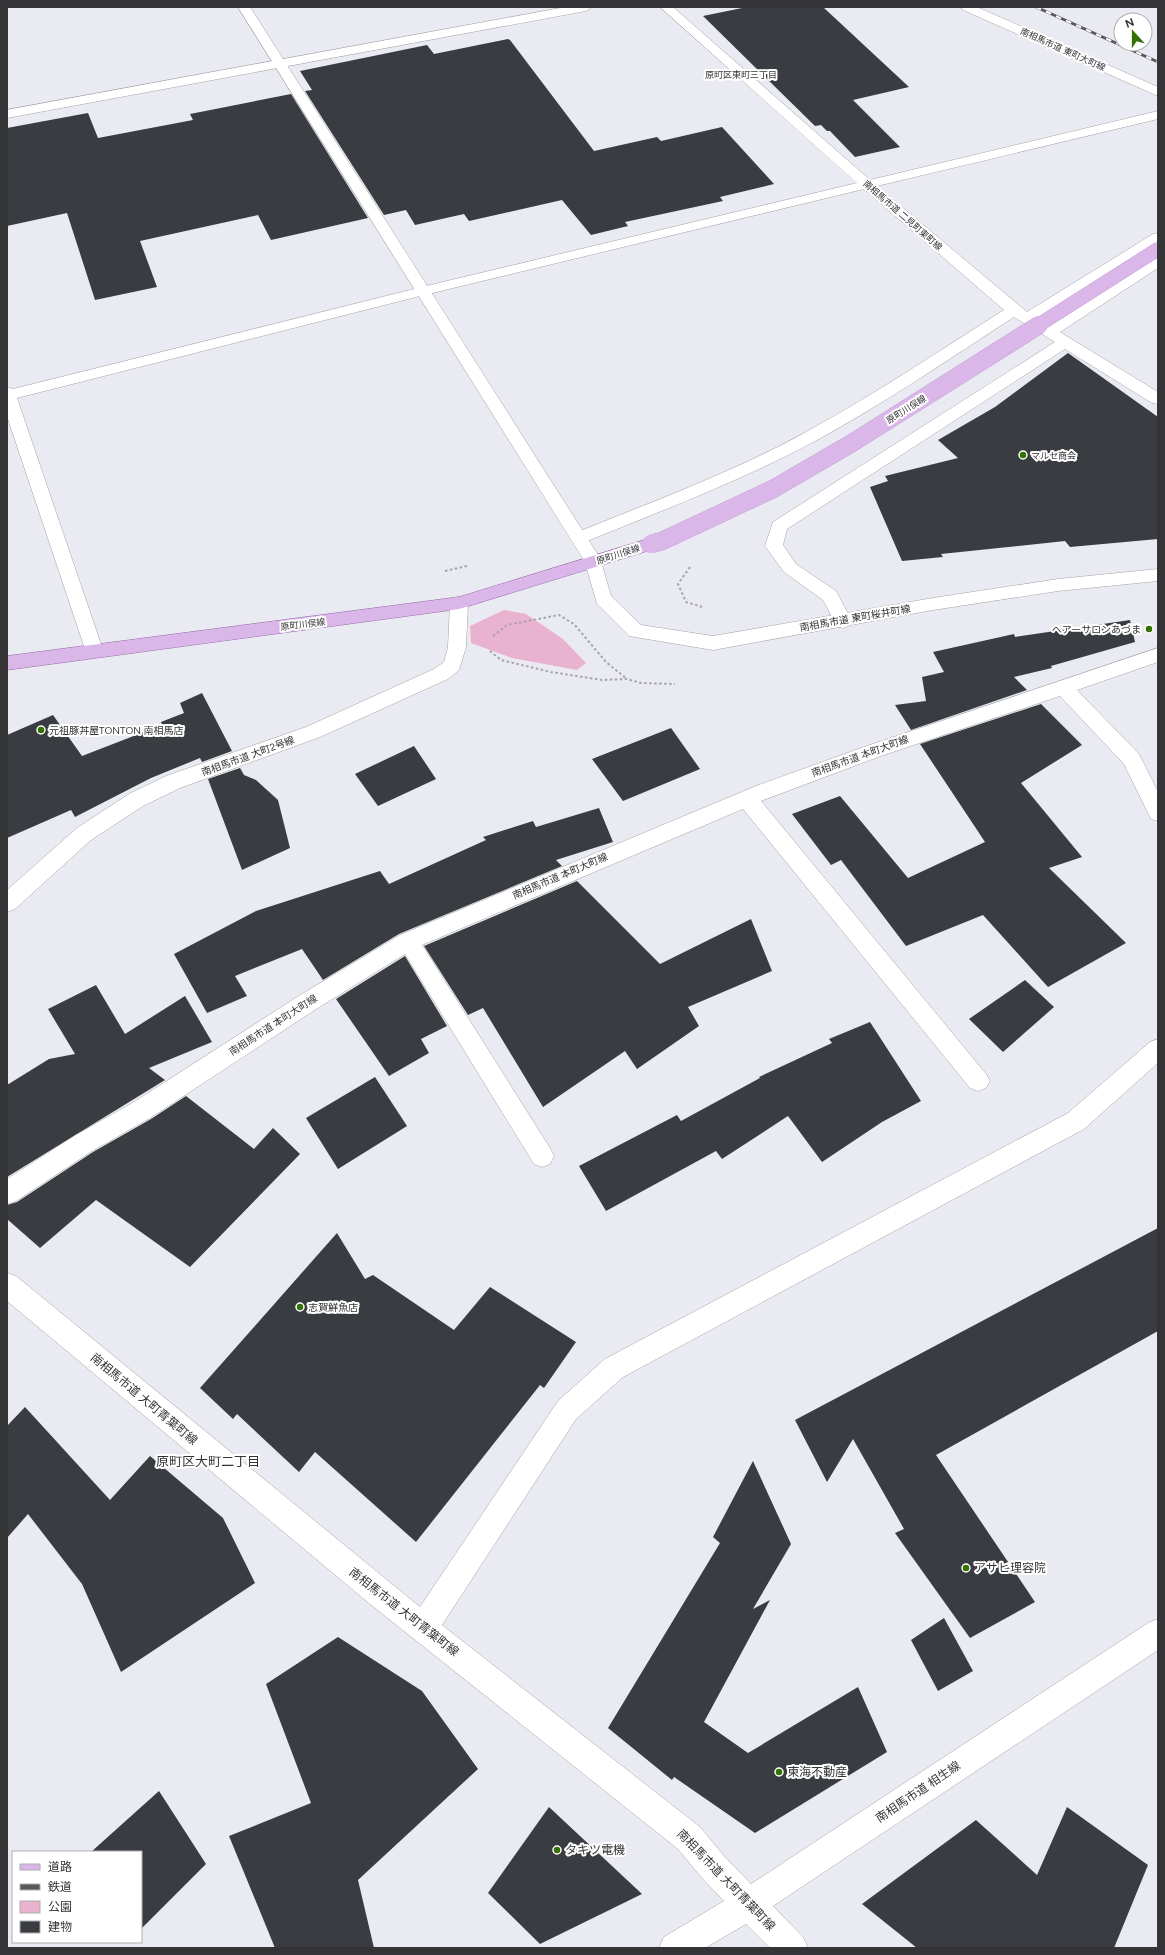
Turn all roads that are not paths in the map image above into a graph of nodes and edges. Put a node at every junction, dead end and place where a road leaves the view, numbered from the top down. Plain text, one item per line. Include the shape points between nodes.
1 (244, 7) edge
2 (586, 7) edge
3 (666, 7) edge
4 (967, 7) edge
5 (279, 64) junction
6 (1158, 92) edge
7 (7, 114) edge
8 (1158, 115) edge
9 (868, 185) junction
10 (1158, 237) edge
11 (1158, 249) edge
12 (1158, 262) edge
13 (422, 292) junction
14 (1014, 310) junction
15 (1028, 318) junction
16 (1050, 332) junction
17 (1065, 342) junction
18 (7, 394) edge
19 (1158, 399) edge
20 (579, 538) junction
21 (594, 562) junction
22 (1158, 575) edge
23 (459, 603) junction
24 (843, 621) junction
25 (94, 650) junction
26 (1158, 655) edge
27 (7, 663) edge
28 (1063, 686) junction
29 (747, 799) junction
30 (1158, 813) edge
31 (7, 904) edge
32 (408, 941) junction
33 (1158, 1049) edge
34 (978, 1081) dead end
35 (542, 1156) dead end
36 (7, 1193) edge
37 (7, 1285) edge
38 (423, 1628) junction
39 (1158, 1633) edge
40 (749, 1904) junction
41 (675, 1948) edge
42 (792, 1948) edge

1 - 5 street, 南相馬市道 東町桜井町線
2 - 5 street
3 - 9 street, 南相馬市道 二見町東町線
4 - 6 street, 南相馬市道 東町大町線
5 - 7 street
5 - 13 street, 南相馬市道 東町桜井町線
8 - 9 street
9 - 13 street
9 - 14 street, 南相馬市道 二見町東町線
10 - 15 street
11 - 21 main road, 原町川俣線, bridge via 852,443 773,489 651,544
12 - 16 street
13 - 18 street
13 - 20 street, 南相馬市道 東町桜井町線
14 - 15 street, 南相馬市道 二見町東町線
14 - 20 street via 861,408 781,452
15 - 16 street, 南相馬市道 二見町東町線
16 - 17 street, 南相馬市道 二見町東町線
17 - 19 street, 南相馬市道 二見町東町線
17 - 24 street via 779,526 774,546 790,568 830,596
18 - 25 street
20 - 21 street, 南相馬市道 東町桜井町線
21 - 23 main road, 原町川俣線
21 - 24 street, 南相馬市道 東町桜井町線 via 603,599 636,631 713,642
22 - 24 street, 南相馬市道 東町桜井町線 via 933,604
23 - 25 main road, 原町川俣線
23 - 31 street, 南相馬市道 大町2号線 via 457,647 452,665 441,674 313,732 173,782 136,800 84,834
25 - 27 main road, 原町川俣線
26 - 28 street, 南相馬市道 本町大町線
28 - 29 street, 南相馬市道 本町大町線 via 870,752
28 - 30 street via 1132,758
29 - 32 street, 南相馬市道 本町大町線
29 - 34 street
32 - 35 street
32 - 36 street, 南相馬市道 本町大町線
33 - 38 street via 1076,1121 614,1368 567,1410
37 - 38 street, 南相馬市道 大町青葉町線
38 - 40 street, 南相馬市道 大町青葉町線 via 689,1838
39 - 40 street, 南相馬市道 相生線
40 - 41 street, 南相馬市道 相生線
40 - 42 street, 南相馬市道 大町青葉町線

